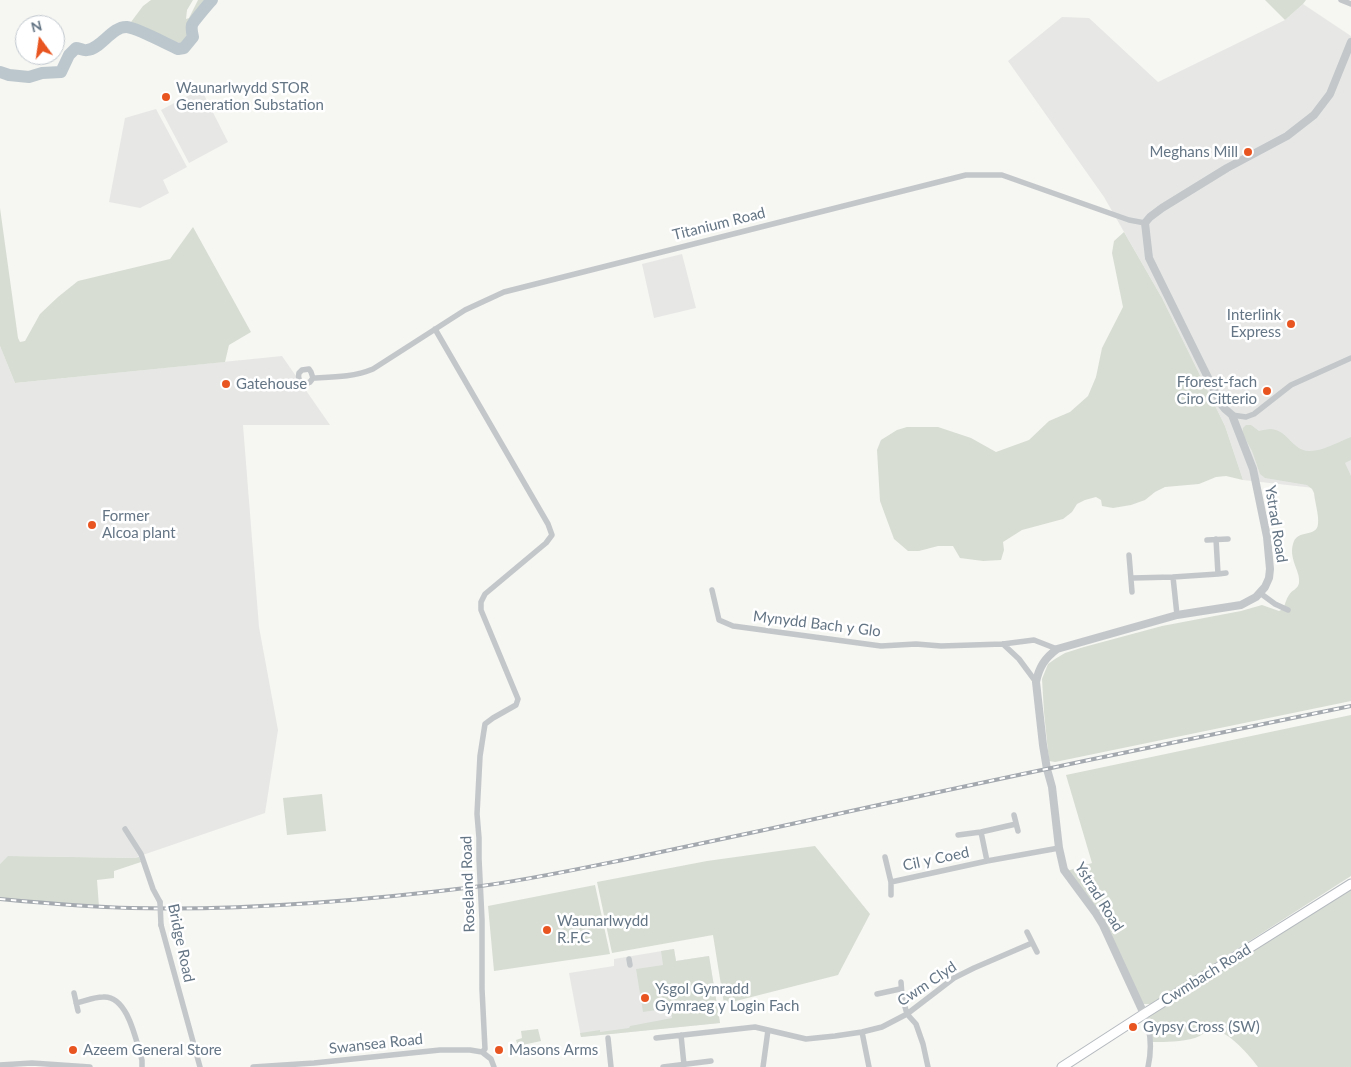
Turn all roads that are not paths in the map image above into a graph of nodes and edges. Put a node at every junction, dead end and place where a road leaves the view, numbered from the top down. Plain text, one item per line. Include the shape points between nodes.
1 (1341, 0) edge
2 (1351, 4) edge
3 (1351, 42) edge
4 (1145, 223) junction
5 (435, 329) junction
6 (1351, 358) edge
7 (313, 378) dead end
8 (1232, 415) junction
9 (1216, 539) junction
10 (1228, 539) dead end
11 (1208, 540) dead end
12 (1129, 555) dead end
13 (1226, 573) dead end
14 (1218, 574) junction
15 (1173, 577) junction
16 (1132, 578) junction
17 (712, 590) dead end
18 (1132, 592) dead end
19 (1260, 593) junction
20 (1288, 610) dead end
21 (1177, 615) junction
22 (1003, 644) junction
23 (1057, 649) junction
24 (1036, 682) junction
25 (1014, 815) dead end
26 (1016, 824) junction
27 (125, 828) dead end
28 (1018, 831) dead end
29 (981, 832) junction
30 (958, 835) dead end
31 (1059, 848) junction
32 (885, 857) dead end
33 (987, 861) junction
34 (891, 882) junction
35 (1351, 884) edge
36 (891, 895) dead end
37 (1027, 932) dead end
38 (1032, 943) junction
39 (1037, 952) dead end
40 (74, 993) dead end
41 (877, 994) dead end
42 (76, 1002) junction
43 (78, 1011) dead end
44 (907, 1014) junction
45 (1144, 1014) junction
46 (768, 1030) junction
47 (862, 1032) junction
48 (681, 1035) junction
49 (608, 1038) dead end
50 (656, 1038) dead end
51 (482, 1052) junction
52 (710, 1061) dead end
53 (0, 1065) edge
54 (684, 1065) junction
55 (90, 1067) edge
56 (142, 1067) edge
57 (200, 1067) edge
58 (253, 1067) edge
59 (494, 1067) edge
60 (611, 1067) edge
61 (663, 1067) edge
62 (763, 1067) edge
63 (868, 1067) edge
64 (928, 1067) edge
65 (1062, 1067) edge
66 (1148, 1067) edge

1 - 2 street
3 - 4 street via 1330,94 1314,115 1287,136 1162,208
4 - 5 street, Titanium Road via 1002,175 966,175 504,292 465,310
4 - 8 street, Ystrad Road via 1149,258 1225,410
5 - 7 street, Titanium Road via 365,372
5 - 51 street, Roseland Road via 552,535 546,544 485,594 481,602 481,610 518,699 516,705 485,724 480,756 477,814 485,1049
6 - 8 street via 1291,385 1254,414 1246,417
8 - 19 street, Ystrad Road via 1253,469 1267,537 1269,578
9 - 10 street
9 - 11 street
9 - 14 street
12 - 16 street
13 - 14 street
14 - 15 street
15 - 16 street
15 - 21 street
16 - 18 street
17 - 22 street, Mynydd Bach y Glo via 719,620 733,626 881,646
19 - 20 street
19 - 21 street via 1241,605
21 - 23 street
22 - 23 street, Mynydd Bach y Glo via 1034,640
22 - 24 street
23 - 24 street, Ystrad Road via 1044,661
24 - 31 street, Ystrad Road
25 - 26 street
26 - 28 street
26 - 29 street, Cil y Coed
27 - 57 street, Bridge Road, bridge via 141,854 160,902 161,925
29 - 30 street, Cil y Coed
29 - 33 street, Cil y Coed
31 - 33 street, Cil y Coed
31 - 45 street, Ystrad Road via 1064,870 1103,925
32 - 34 street, Cil y Coed
33 - 34 street, Cil y Coed
34 - 36 street, Cil y Coed
35 - 45 main road, Cwmbach Road
37 - 38 street
38 - 39 street
38 - 44 street, Cwm Clyd via 954,978
40 - 42 street
41 - 44 street via 901,986
42 - 43 street
42 - 56 street via 105,996 120,1002
44 - 47 street, Cwm Clyd via 882,1027
44 - 64 street via 916,1024
45 - 65 main road, Cwmbach Road
45 - 66 street, Ystrad Road via 1149,1026
46 - 47 street, Cwm Clyd via 806,1039
46 - 48 street, Cwm Clyd via 755,1027
46 - 62 street
47 - 63 street
48 - 50 street, Cwm Clyd
48 - 54 street
49 - 60 street via 606,1047
51 - 58 street, Swansea Road via 440,1050
51 - 59 street via 492,1059
52 - 54 street
53 - 55 street via 32,1063
54 - 61 street

